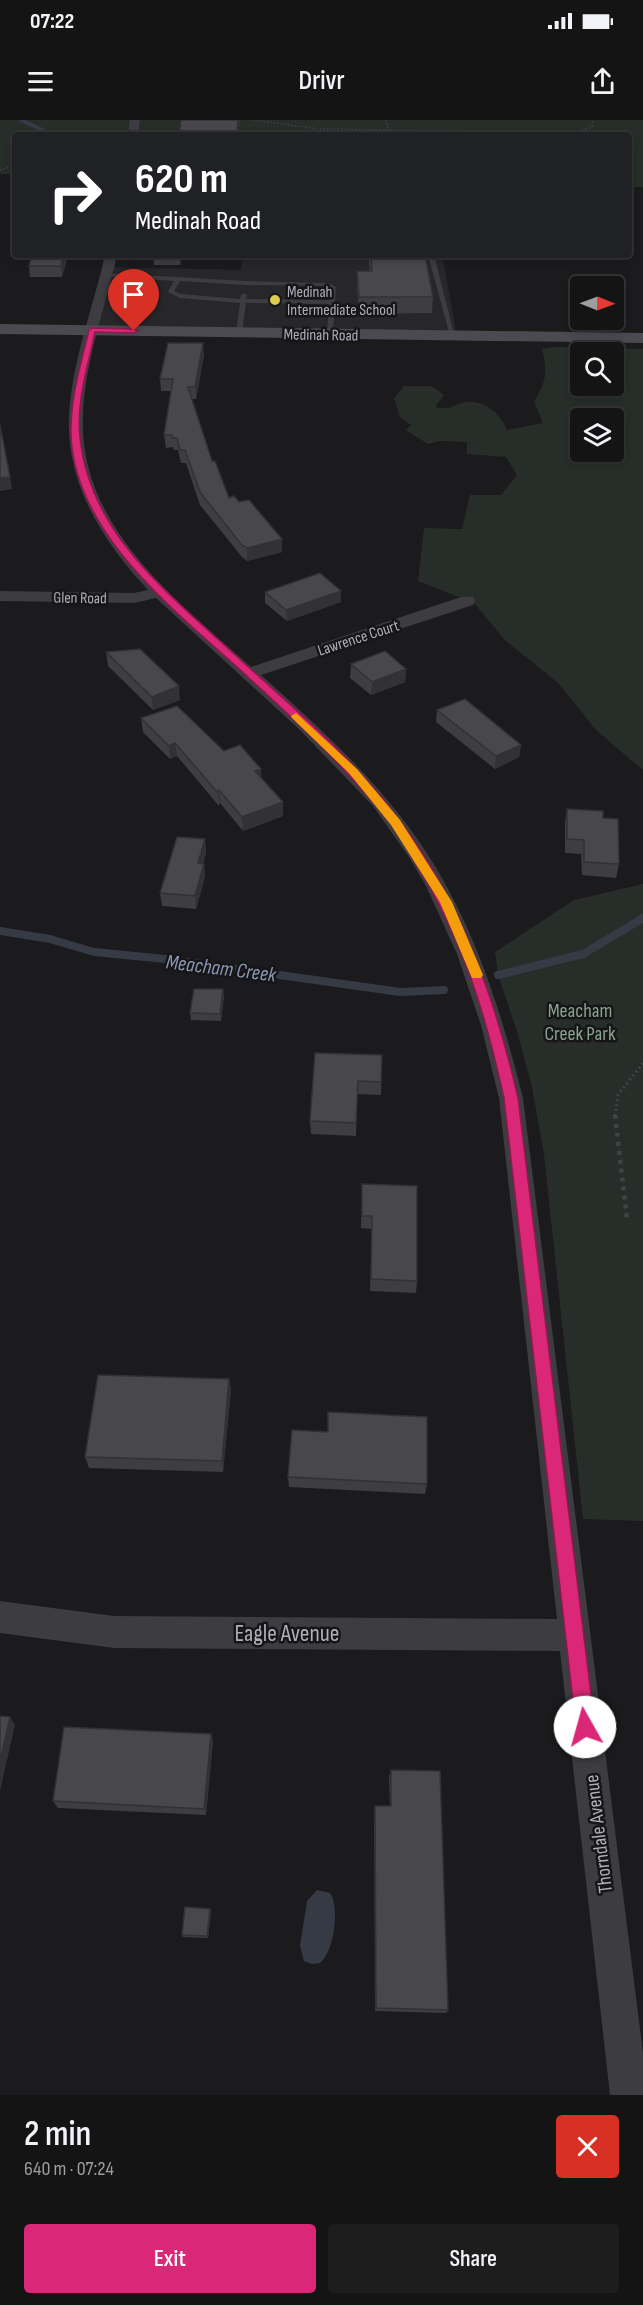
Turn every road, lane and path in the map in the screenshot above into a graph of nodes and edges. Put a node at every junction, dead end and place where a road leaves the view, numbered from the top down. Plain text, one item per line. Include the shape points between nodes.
1 (253, 120) edge
2 (386, 120) edge
3 (593, 120) edge
4 (239, 127) edge
5 (388, 128) junction
6 (319, 129) junction
7 (239, 132) edge
8 (318, 132) edge
9 (491, 132) joint
10 (110, 258) edge
11 (432, 258) edge
12 (107, 275) junction
13 (178, 279) junction
14 (244, 283) junction
15 (243, 301) junction
16 (332, 302) junction
17 (0, 329) edge
18 (92, 330) junction
19 (239, 333) junction
20 (330, 334) junction
21 (453, 336) junction
22 (643, 338) edge
23 (159, 592) junction
24 (0, 596) edge
25 (467, 601) dead end
26 (249, 673) junction
27 (643, 1063) edge
28 (627, 1219) dead end
29 (0, 1617) edge
30 (575, 1635) junction
31 (629, 2095) edge

1 - 6 path
2 - 5 path
3 - 9 path via 592,127 575,132
4 - 7 path
5 - 6 path
5 - 9 path
6 - 8 path
10 - 12 street, Thorndale Avenue
11 - 21 lane
12 - 13 lane
12 - 18 street, Thorndale Avenue
13 - 14 lane
13 - 15 lane via 171,292 180,296
14 - 15 lane
14 - 16 lane via 327,284 333,287
15 - 16 lane
15 - 19 lane
16 - 20 lane
17 - 18 main road, Medinah Road
18 - 19 main road, Medinah Road
18 - 23 street, Thorndale Avenue via 77,402 75,436 81,466 92,499 112,534
19 - 20 main road, Medinah Road
20 - 21 main road, Medinah Road
21 - 22 main road, Medinah Road
23 - 24 street, Glen Road via 134,598
23 - 26 street, Thorndale Avenue
25 - 26 street, Lawrence Court
26 - 30 street, Thorndale Avenue via 346,763 396,822 446,902 470,955 499,1043 511,1098
27 - 28 path via 618,1095 615,1115
29 - 30 street, Eagle Avenue via 114,1632
30 - 31 street, Thorndale Avenue

